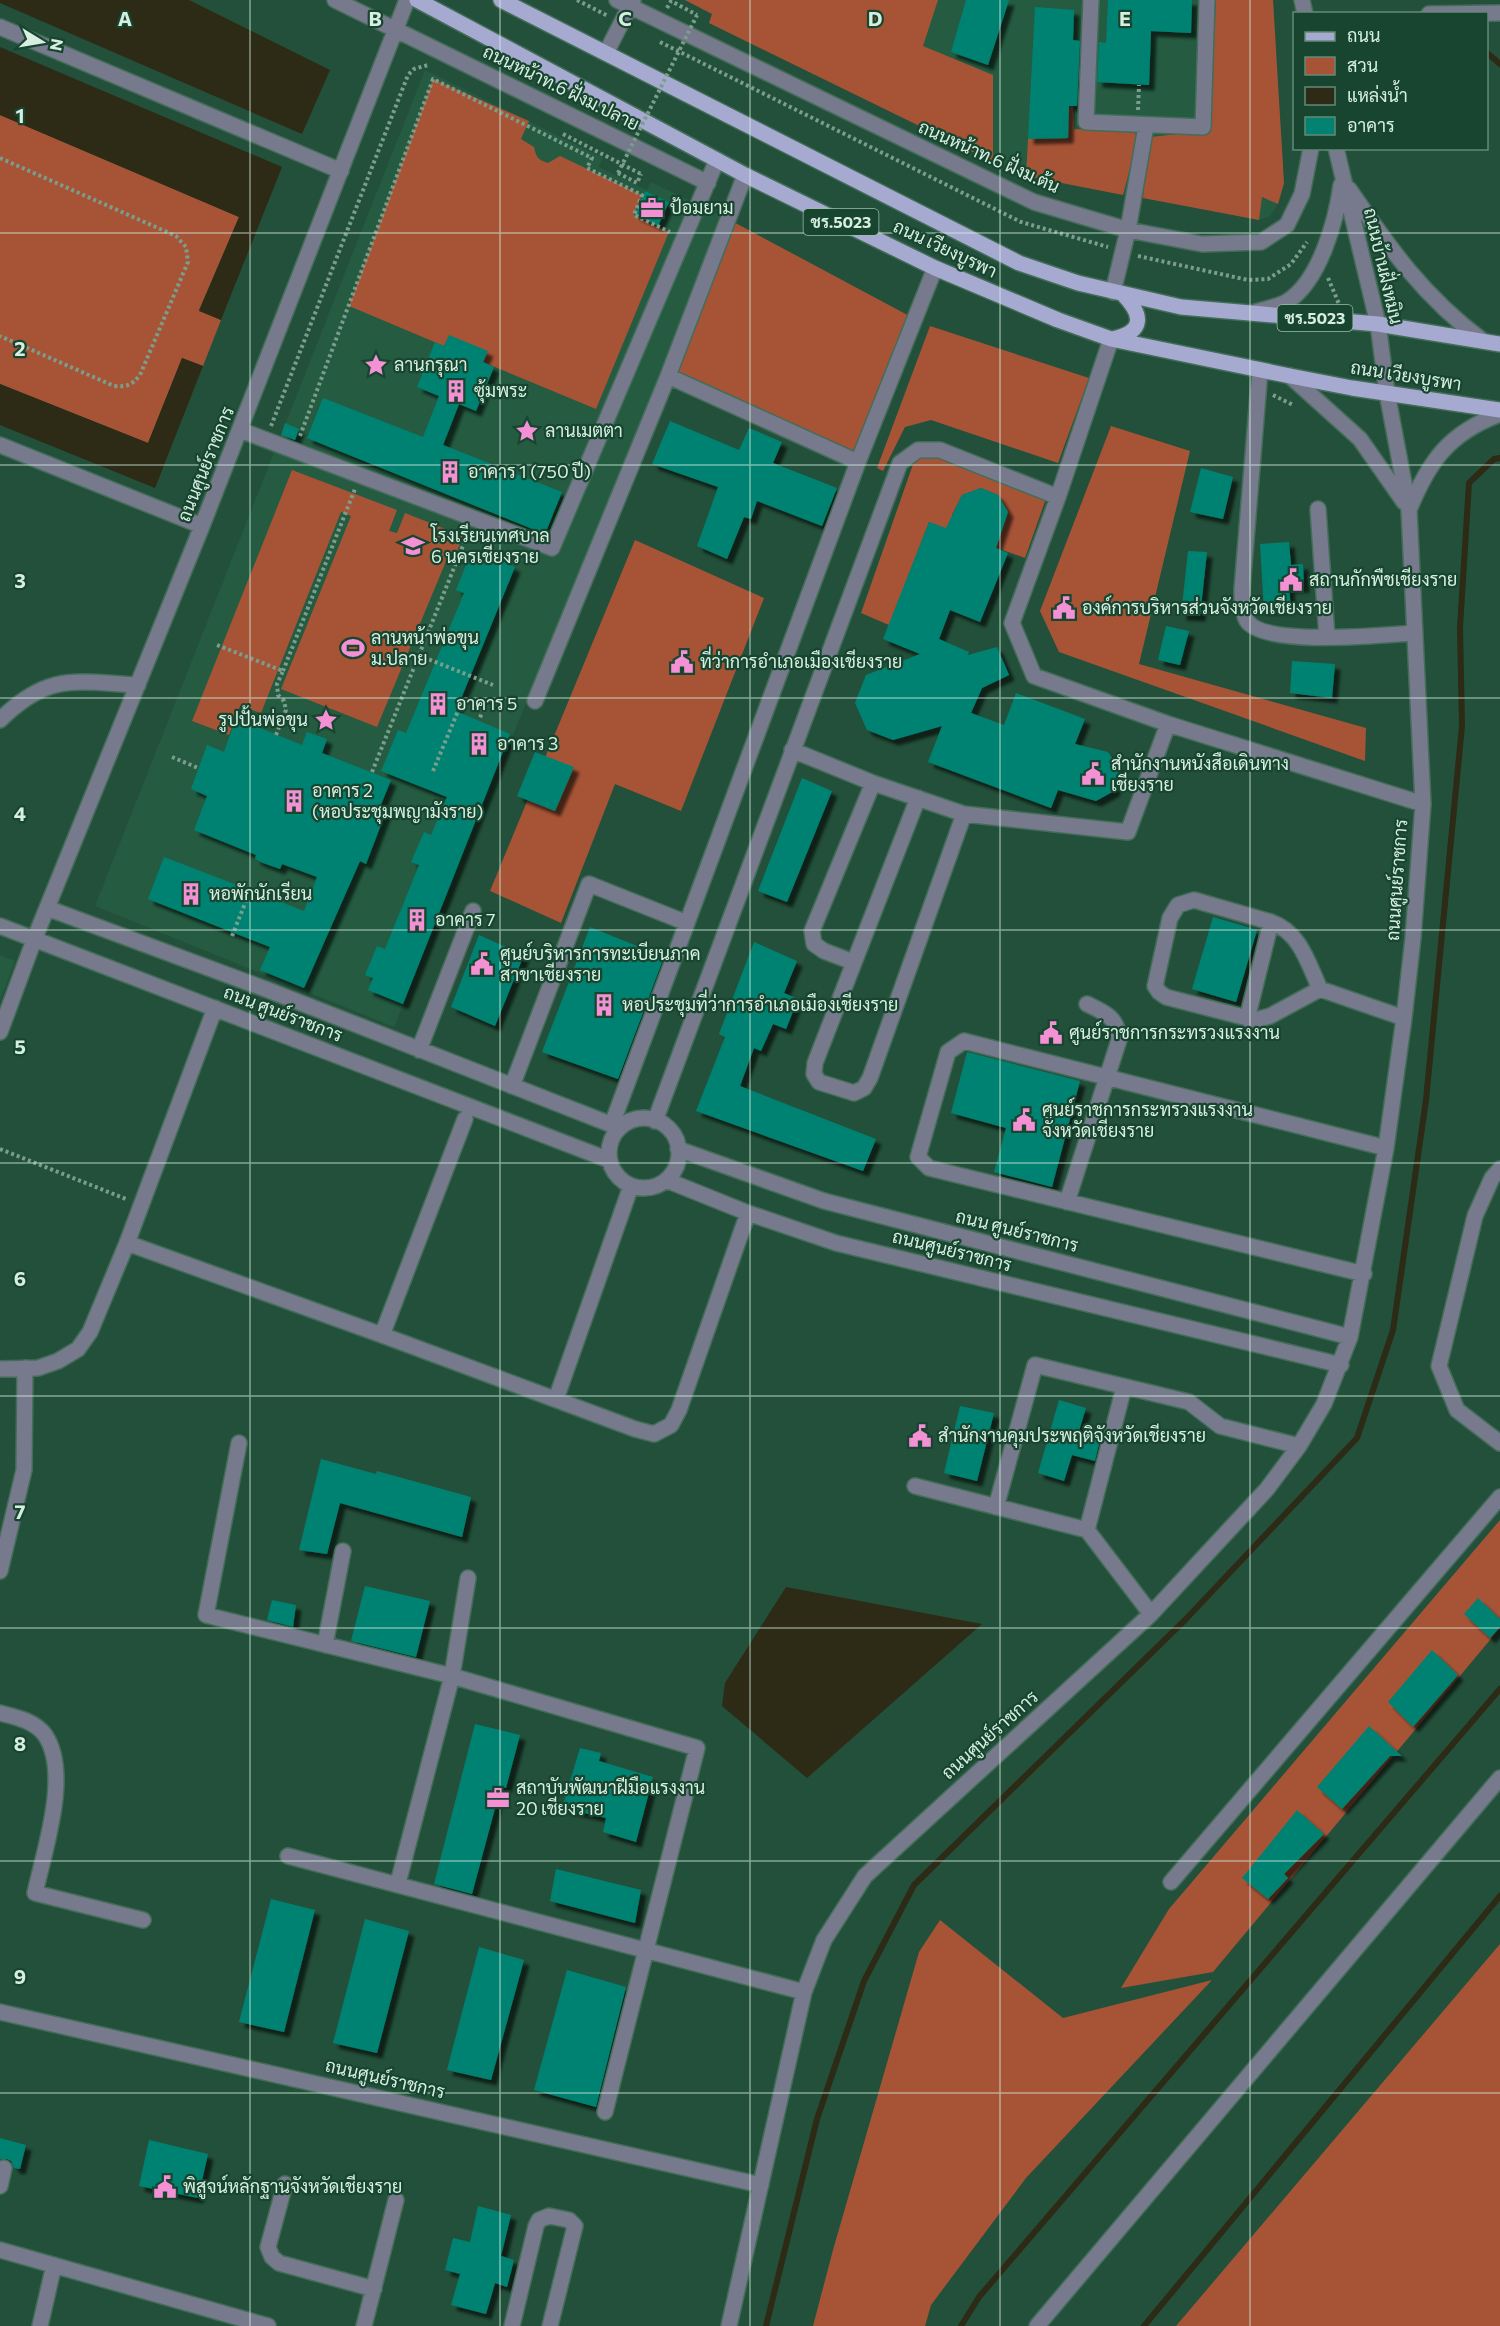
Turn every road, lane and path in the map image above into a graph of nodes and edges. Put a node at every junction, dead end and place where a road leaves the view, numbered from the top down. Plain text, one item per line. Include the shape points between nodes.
1 (335, 0) edge
2 (407, 0) edge
3 (417, 0) edge
4 (501, 0) edge
5 (1092, 0) edge
6 (1207, 0) edge
7 (671, 1) edge
8 (627, 2) edge
9 (0, 27) edge
10 (396, 28) junction
11 (606, 53) junction
12 (430, 64) dead end
13 (1146, 126) junction
14 (557, 130) dead end
15 (1311, 150) edge
16 (1336, 150) edge
17 (0, 158) edge
18 (717, 160) junction
19 (341, 171) junction
20 (641, 174) dead end
21 (745, 175) junction
22 (1342, 179) junction
23 (637, 183) dead end
24 (708, 183) junction
25 (1128, 230) junction
26 (684, 239) junction
27 (1320, 259) junction
28 (935, 268) junction
29 (1118, 293) junction
30 (1252, 313) junction
31 (1347, 321) junction
32 (1378, 324) junction
33 (0, 336) edge
34 (1111, 339) junction
35 (1483, 341) junction
36 (1500, 344) edge
37 (1260, 370) junction
38 (668, 376) junction
39 (1290, 376) junction
40 (1387, 393) junction
41 (1500, 412) edge
42 (240, 430) junction
43 (272, 435) dead end
44 (299, 436) dead end
45 (0, 446) edge
46 (858, 462) junction
47 (357, 483) dead end
48 (1058, 497) junction
49 (1318, 509) dead end
50 (1409, 510) junction
51 (473, 518) junction
52 (202, 526) junction
53 (1414, 633) junction
54 (1327, 637) junction
55 (217, 645) dead end
56 (418, 655) junction
57 (283, 671) junction
58 (138, 685) junction
59 (494, 685) dead end
60 (535, 701) dead end
61 (0, 720) edge
62 (479, 720) dead end
63 (1168, 724) junction
64 (276, 735) dead end
65 (792, 750) junction
66 (172, 757) dead end
67 (198, 768) dead end
68 (433, 771) dead end
69 (372, 772) dead end
70 (873, 783) junction
71 (918, 798) junction
72 (1423, 804) junction
73 (964, 814) junction
74 (252, 886) dead end
75 (47, 908) junction
76 (473, 911) dead end
77 (1270, 922) junction
78 (687, 923) junction
79 (0, 926) edge
80 (232, 936) dead end
81 (34, 940) junction
82 (853, 962) junction
83 (1320, 989) junction
84 (1087, 1004) dead end
85 (4, 1007) edge
86 (215, 1008) junction
87 (1404, 1018) junction
88 (1246, 1019) junction
89 (1, 1027) edge
90 (419, 1050) junction
91 (1107, 1078) junction
92 (512, 1086) junction
93 (465, 1119) dead end
94 (655, 1121) junction
95 (616, 1126) junction
96 (1386, 1148) junction
97 (0, 1149) edge
98 (678, 1149) junction
99 (609, 1160) junction
100 (1500, 1169) edge
101 (666, 1180) junction
102 (631, 1186) junction
103 (1067, 1202) junction
104 (141, 1205) junction
105 (748, 1213) junction
106 (126, 1244) junction
107 (1364, 1274) junction
108 (382, 1335) junction
109 (1350, 1337) junction
110 (1341, 1365) junction
111 (25, 1368) junction
112 (0, 1369) edge
113 (1124, 1386) junction
114 (556, 1399) junction
115 (240, 1443) dead end
116 (1500, 1443) edge
117 (1299, 1446) junction
118 (915, 1486) dead end
119 (1500, 1497) edge
120 (996, 1507) junction
121 (1087, 1530) junction
122 (343, 1551) dead end
123 (0, 1571) edge
124 (468, 1578) dead end
125 (1151, 1614) junction
126 (325, 1645) junction
127 (452, 1676) junction
128 (0, 1713) edge
129 (1500, 1779) edge
130 (288, 1856) dead end
131 (1171, 1882) dead end
132 (398, 1883) junction
133 (143, 1920) dead end
134 (646, 1950) junction
135 (804, 1992) junction
136 (0, 2012) edge
137 (605, 2112) dead end
138 (4, 2168) dead end
139 (285, 2184) dead end
140 (761, 2185) junction
141 (0, 2186) edge
142 (396, 2200) dead end
143 (0, 2250) edge
144 (54, 2265) junction
145 (374, 2289) junction
146 (40, 2326) edge
147 (268, 2326) edge
148 (364, 2326) edge
149 (512, 2326) edge
150 (550, 2326) edge
151 (729, 2326) edge
152 (1037, 2326) edge

1 - 10 street, ถนนหน้าท.6 ฝั่งม.ปลาย
2 - 10 street, ถนนศูนย์ราชการ
3 - 18 main road, ถนน เวียงบูรพา / ชร.5023
4 - 11 main road, ถนน เวียงบูรพา / ชร.5023
5 - 13 street via 1086,122
6 - 13 street via 1203,127
7 - 23 path, bridge via 697,15 618,173
8 - 11 street
8 - 25 street, ถนนหน้าท.6 ฝั่งม.ต้น via 1034,202
9 - 19 street
10 - 19 street, ถนนศูนย์ราชการ
10 - 24 street, ถนนหน้าท.6 ฝั่งม.ปลาย
11 - 29 main road, ถนน เวียงบูรพา / ชร.5023 via 1019,263
12 - 43 path via 408,75 270,428
13 - 25 street
14 - 20 path
15 - 25 street, ถนนหน้าท.6 ฝั่งม.ต้น via 1302,194 1287,225 1261,242 1202,244
16 - 22 street, ถนนบ้านฝั่งหมิน
17 - 33 path via 176,236 186,247 188,262 133,384 114,386
18 - 21 main road, ถนน เวียงบูรพา / ชร.5023
18 - 24 street
19 - 42 street, ถนนศูนย์ราชการ
21 - 28 main road, ถนน เวียงบูรพา / ชร.5023
21 - 38 street
22 - 27 street via 1337,212
22 - 32 street, ถนนบ้านฝั่งหมิน
22 - 35 street via 1415,280
24 - 26 street
25 - 29 street
26 - 44 path via 634,214 642,195 587,168 592,158 434,79
26 - 51 street via 552,548
27 - 30 street via 1305,284 1287,302
27 - 31 path
28 - 34 main road, ถนน เวียงบูรพา / ชร.5023
28 - 46 street
29 - 30 main road, ถนน เวียงบูรพา / ชร.5023 via 1181,307
29 - 34 main road via 1134,306 1138,322 1133,332
30 - 31 main road, ถนน เวียงบูรพา / ชร.5023
31 - 32 main road, ถนน เวียงบูรพา / ชร.5023
32 - 35 main road, ถนน เวียงบูรพา / ชร.5023
32 - 40 street, ถนนบ้านฝั่งหมิน
34 - 37 main road, ถนน เวียงบูรพา / ชร.5023
34 - 48 street
35 - 36 main road, ถนน เวียงบูรพา / ชร.5023
37 - 39 main road, ถนน เวียงบูรพา / ชร.5023
37 - 54 street via 1243,608 1248,622 1261,631 1278,636
38 - 46 street
38 - 60 street
39 - 40 main road, ถนน เวียงบูรพา / ชร.5023
39 - 50 street via 1360,439
40 - 41 main road, ถนน เวียงบูรพา / ชร.5023
40 - 50 street, ถนนศูนย์ราชการ
41 - 50 street via 1471,426 1448,444 1420,483
42 - 51 street
42 - 52 street, ถนนศูนย์ราชการ
45 - 52 street
46 - 78 street
47 - 57 path
48 - 63 street via 1012,623 1034,676
48 - 65 street via 940,450 918,450 900,463
49 - 54 street
50 - 53 street, ถนนศูนย์ราชการ
51 - 56 path
52 - 58 street, ถนนศูนย์ราชการ
53 - 54 street
53 - 72 street, ถนนศูนย์ราชการ
55 - 57 path
56 - 59 path
56 - 69 path
57 - 64 path via 277,684 286,710
58 - 61 street via 51,684 33,692
58 - 75 street, ถนนศูนย์ราชการ
62 - 68 path via 484,708 463,699
63 - 72 street
63 - 73 street via 1128,832
65 - 70 street
65 - 94 street
66 - 67 path
70 - 71 street
70 - 82 street via 812,931 814,944
71 - 73 street
71 - 82 street
72 - 87 street, ถนนศูนย์ราชการ
73 - 82 street via 870,1078 855,1093 819,1082 814,1074
74 - 80 path
75 - 81 street, ถนนศูนย์ราชการ
75 - 90 street, ถนน ศูนย์ราชการ
76 - 90 street
77 - 83 street via 1292,934
77 - 88 street
77 - 88 street via 1194,900 1178,904 1170,918 1156,977 1159,992
78 - 92 street via 589,884
78 - 95 street
79 - 81 street, ถนน ศูนย์ราชการ
81 - 85 street
81 - 86 street, ถนน ศูนย์ราชการ
83 - 87 street
83 - 88 street via 1263,1019
84 - 91 street via 1107,1014 1119,1029
85 - 89 street
86 - 99 street, ถนน ศูนย์ราชการ
86 - 104 street
87 - 96 street, ถนนศูนย์ราชการ
90 - 92 street, ถนน ศูนย์ราชการ
91 - 96 street
91 - 103 street
91 - 103 street via 964,1041 948,1052 918,1157 929,1168
92 - 95 street, ถนน ศูนย์ราชการ
93 - 108 street
94 - 95 street via 637,1119
94 - 98 street via 671,1131
95 - 99 street
96 - 107 street, ถนนศูนย์ราชการ
97 - 104 path
98 - 101 street via 678,1161
98 - 109 street, ถนน ศูนย์ราชการ via 824,1201
99 - 102 street via 613,1171
100 - 116 street via 1474,1216 1439,1366 1457,1410
101 - 102 street via 655,1186
101 - 105 street, ถนนศูนย์ราชการ
102 - 114 street
103 - 107 street
104 - 106 street
105 - 110 street, ถนนศูนย์ราชการ via 836,1243
105 - 114 street via 680,1410 671,1425 654,1434 634,1430
106 - 108 street
106 - 111 street via 90,1332 78,1349 58,1361
107 - 109 street, ถนนศูนย์ราชการ
108 - 114 street
109 - 110 street, ถนนศูนย์ราชการ
110 - 117 street, ถนนศูนย์ราชการ
111 - 112 street
111 - 123 street via 24,1470
113 - 117 street via 1189,1402 1220,1426
113 - 120 street via 1035,1365
113 - 121 street
115 - 126 street via 206,1615
117 - 125 street, ถนนศูนย์ราชการ via 1267,1489
118 - 120 street
119 - 131 street
120 - 121 street
121 - 125 street
122 - 126 street
124 - 127 street
125 - 135 street, ถนนศูนย์ราชการ via 865,1876 824,1940
126 - 127 street
127 - 132 street
127 - 134 street via 697,1748
128 - 133 street via 21,1718 45,1735 56,1767 58,1787 34,1893
129 - 152 street
130 - 132 street
132 - 134 street
134 - 135 street
134 - 137 street
135 - 140 street, ถนนศูนย์ราชการ
136 - 140 street, ถนนศูนย์ราชการ
138 - 141 street
139 - 145 street via 268,2247 272,2256 279,2263
140 - 151 street, ถนนศูนย์ราชการ
142 - 145 street
143 - 144 street
144 - 146 street
144 - 147 street
145 - 148 street
149 - 150 street via 536,2226 549,2216 569,2220 575,2226

